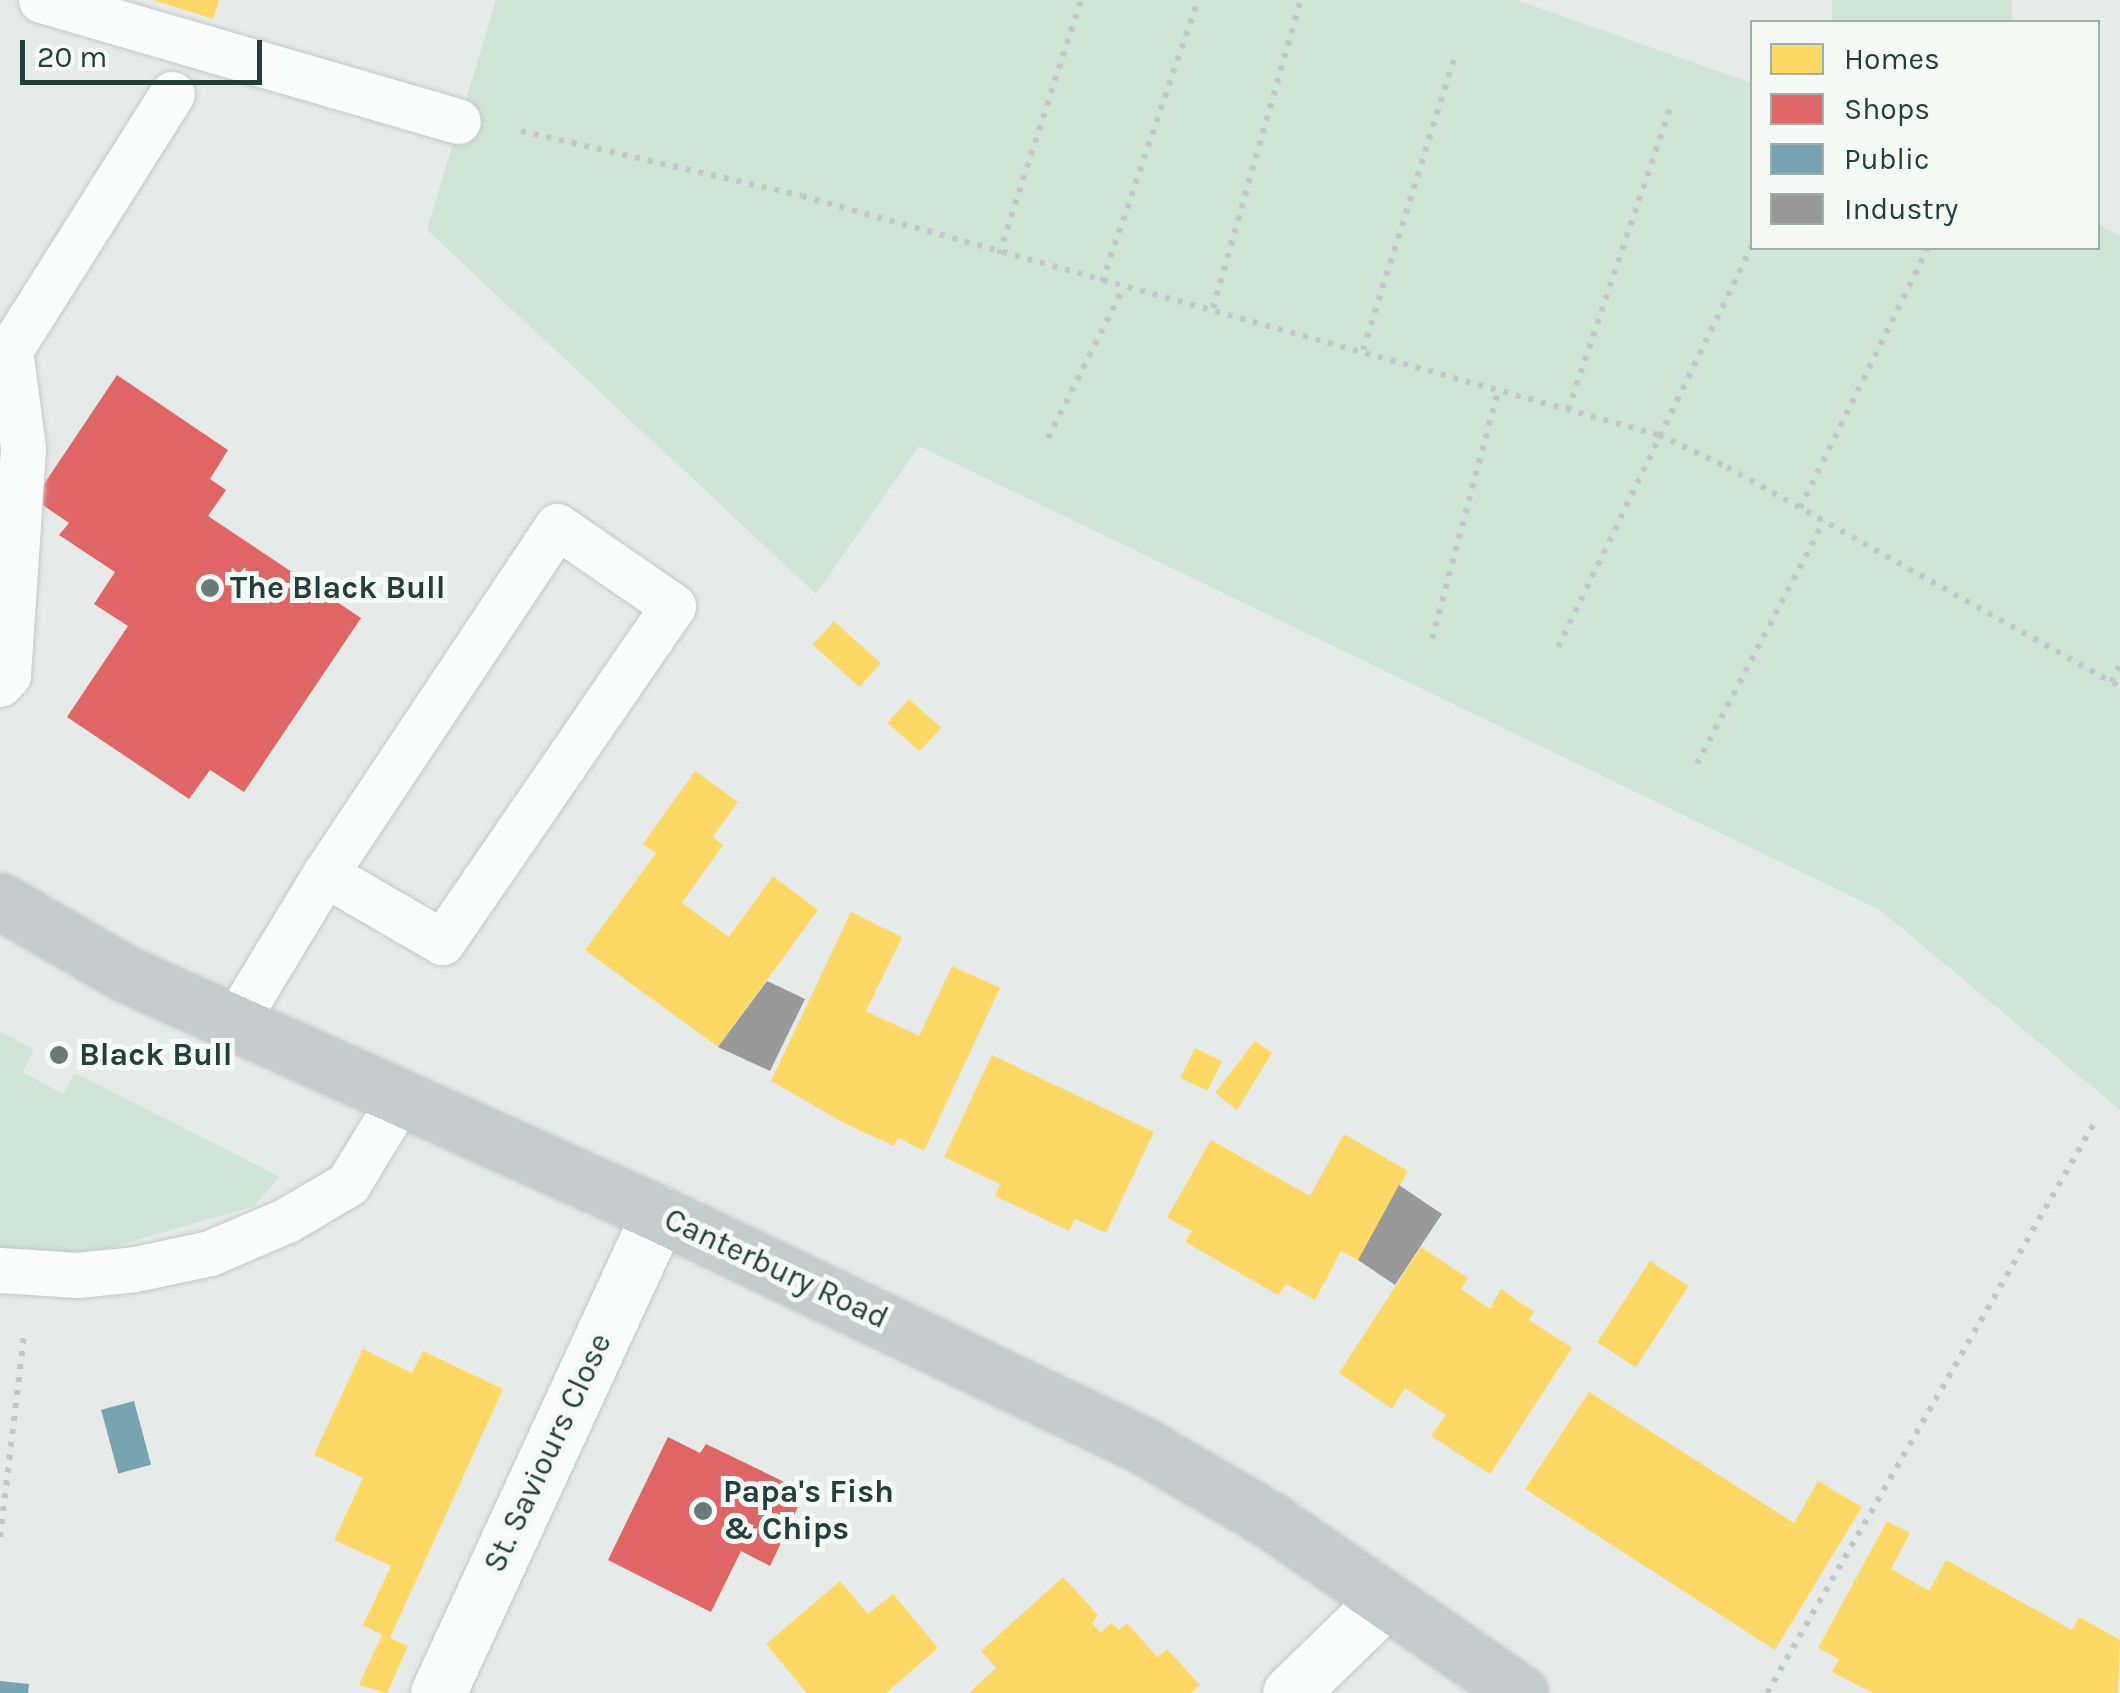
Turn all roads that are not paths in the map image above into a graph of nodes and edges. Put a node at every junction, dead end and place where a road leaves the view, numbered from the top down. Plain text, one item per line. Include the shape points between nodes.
1 (40, 0) edge
2 (172, 94) dead end
3 (458, 120) road end
4 (0, 684) edge
5 (324, 874) junction
6 (0, 901) edge
7 (234, 1024) junction
8 (400, 1097) junction
9 (658, 1214) junction
10 (16, 1272) edge
11 (1383, 1604) junction
12 (438, 1693) edge
13 (1290, 1693) edge
14 (1520, 1693) edge

1 - 3 lane
2 - 4 lane via 10,350 23,447 8,675
5 - 5 lane via 557,526 674,606 442,942
5 - 7 lane
6 - 7 highway, Canterbury Road via 126,974
7 - 8 highway, Canterbury Road
8 - 9 highway, Canterbury Road
8 - 10 lane via 348,1184 286,1220 210,1253 135,1269
9 - 11 highway, Canterbury Road via 1142,1445 1270,1520
9 - 12 street, St. Saviours Close
11 - 13 street
11 - 14 highway, Canterbury Road

